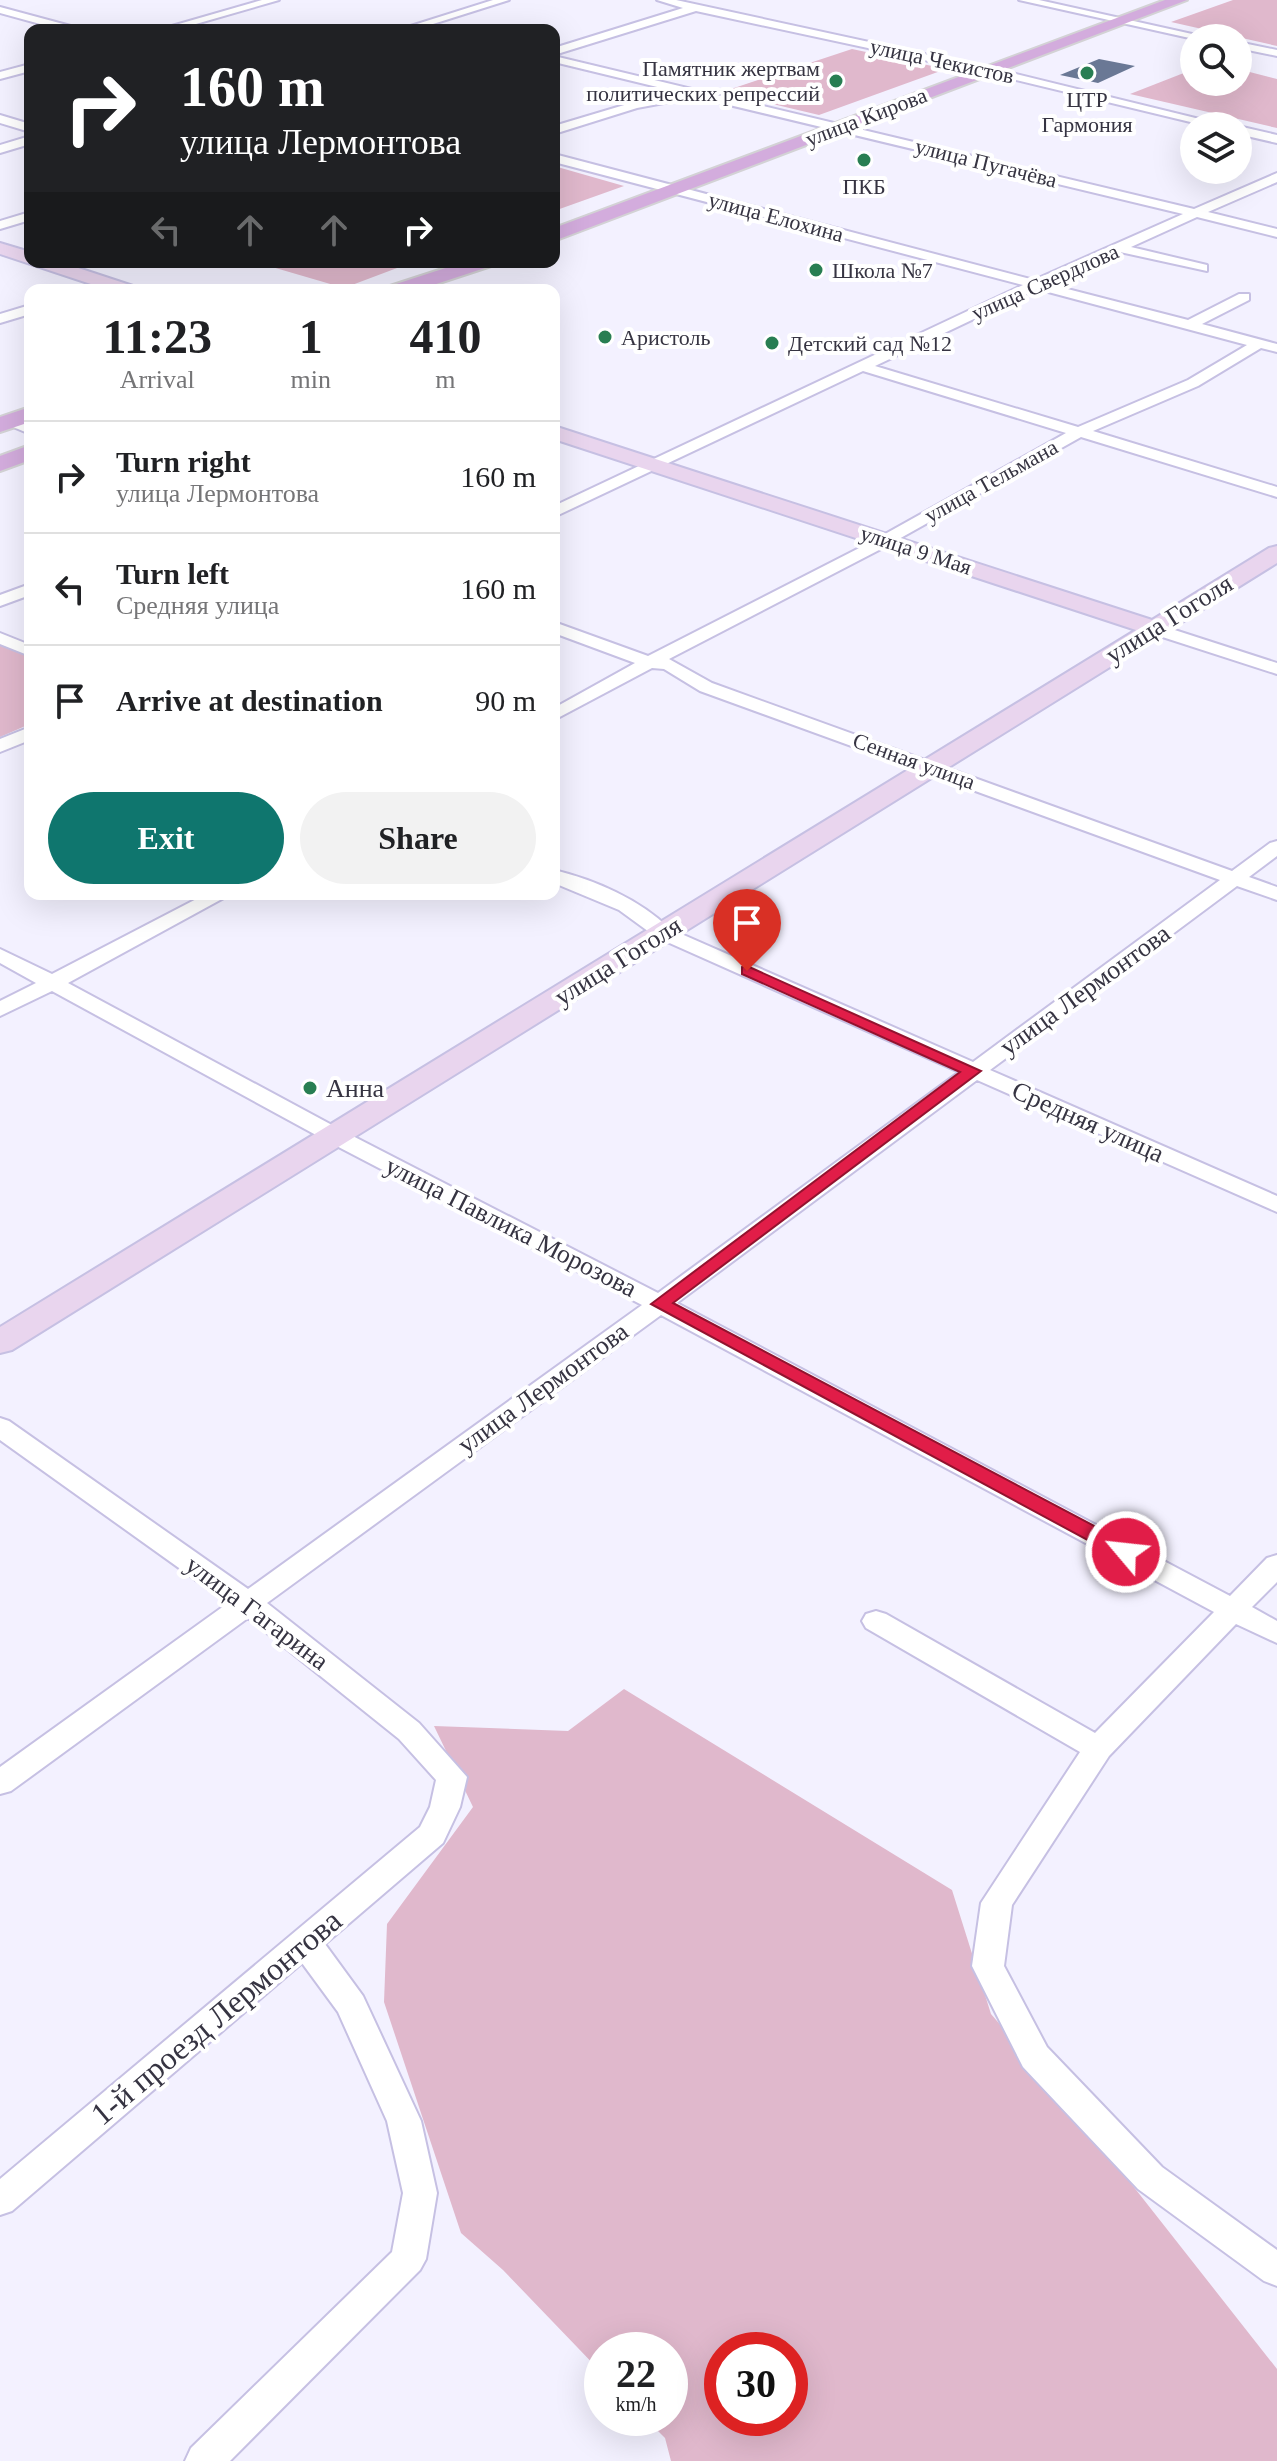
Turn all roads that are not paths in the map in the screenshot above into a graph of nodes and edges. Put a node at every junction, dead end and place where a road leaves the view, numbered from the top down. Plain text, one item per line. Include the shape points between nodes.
1 (274, 0) edge
2 (504, 0) edge
3 (662, 0) edge
4 (718, 0) edge
5 (1024, 0) edge
6 (1179, 0) edge
7 (695, 8) junction
8 (1, 11) edge
9 (1123, 21) junction
10 (51, 24) edge
11 (185, 24) edge
12 (423, 24) edge
13 (1180, 33) edge
14 (1252, 48) edge
15 (560, 50) edge
16 (1277, 53) edge
17 (560, 60) edge
18 (24, 69) edge
19 (988, 71) junction
20 (0, 76) edge
21 (696, 93) junction
22 (1180, 116) edge
23 (0, 119) edge
24 (24, 126) edge
25 (841, 127) junction
26 (560, 128) edge
27 (1252, 133) edge
28 (1277, 139) edge
29 (24, 142) edge
30 (0, 149) edge
31 (560, 160) edge
32 (1277, 177) edge
33 (671, 190) junction
34 (1249, 190) junction
35 (1277, 196) edge
36 (1194, 213) junction
37 (24, 218) edge
38 (0, 225) edge
39 (560, 233) edge
40 (1277, 233) edge
41 (0, 248) edge
42 (1120, 248) junction
43 (24, 256) edge
44 (60, 268) edge
45 (468, 268) edge
46 (1202, 268) dead end
47 (445, 277) junction
48 (106, 283) junction
49 (103, 284) edge
50 (109, 284) edge
51 (419, 284) edge
52 (431, 284) edge
53 (1034, 285) junction
54 (1244, 297) dead end
55 (24, 311) edge
56 (0, 319) edge
57 (1190, 325) junction
58 (1269, 345) edge
59 (864, 367) junction
60 (1081, 431) junction
61 (560, 434) edge
62 (24, 454) edge
63 (0, 464) edge
64 (653, 464) junction
65 (1277, 492) edge
66 (560, 509) edge
67 (885, 540) junction
68 (1277, 553) edge
69 (24, 591) edge
70 (0, 601) edge
71 (1153, 628) junction
72 (560, 629) edge
73 (0, 638) edge
74 (24, 648) edge
75 (649, 662) junction
76 (1277, 669) edge
77 (560, 712) edge
78 (24, 736) edge
79 (0, 746) edge
80 (933, 767) junction
81 (1277, 847) edge
82 (560, 878) edge
83 (1234, 879) junction
84 (1277, 894) edge
85 (210, 900) edge
86 (663, 933) junction
87 (0, 955) edge
88 (53, 982) junction
89 (0, 1010) edge
90 (972, 1071) junction
91 (335, 1136) junction
92 (1277, 1205) edge
93 (660, 1304) junction
94 (0, 1342) edge
95 (0, 1427) edge
96 (1277, 1565) edge
97 (247, 1602) junction
98 (1236, 1610) junction
99 (876, 1621) dead end
100 (1277, 1633) edge
101 (1098, 1748) junction
102 (0, 1783) edge
103 (432, 1835) joint
104 (305, 1942) junction
105 (0, 2200) edge
106 (1277, 2270) edge
107 (204, 2461) edge

1 - 11 street
2 - 12 street
3 - 7 street, улица Чекистов
4 - 7 street
5 - 9 street
6 - 9 main road, улица Кирова
7 - 15 street
7 - 19 street, улица Чекистов
8 - 10 street
9 - 13 street
9 - 19 main road, улица Кирова
14 - 16 street
17 - 21 street, улица Пугачёва
18 - 20 street
19 - 22 street, улица Чекистов
19 - 25 main road, улица Кирова
21 - 25 street, улица Пугачёва
21 - 26 street
23 - 24 street
25 - 33 main road, улица Кирова
25 - 36 street, улица Пугачёва
27 - 28 street
29 - 30 street
31 - 33 street, улица Елохина
32 - 34 street, улица Свердлова
33 - 39 main road, улица Кирова
33 - 53 street, улица Елохина
34 - 35 street
34 - 36 street, улица Свердлова
36 - 40 street, улица Пугачёва
36 - 42 street, улица Свердлова
37 - 38 street
41 - 43 street
42 - 46 street
42 - 53 street, улица Свердлова
44 - 48 street
45 - 47 main road
47 - 51 main road
47 - 52 main road
48 - 49 street
48 - 50 street
53 - 57 street, улица Елохина
53 - 59 street, улица Свердлова
54 - 57 street
55 - 56 street
57 - 58 street, улица Елохина
58 - 60 street, улица Тельмана
59 - 60 street
59 - 64 street, улица Свердлова
60 - 65 street
60 - 67 street, улица Тельмана
61 - 64 street, улица 9 Мая
62 - 63 main road
64 - 66 street, улица Свердлова
64 - 67 street, улица 9 Мая
67 - 71 street, улица 9 Мая
67 - 75 street, улица Тельмана
68 - 71 street, улица Гоголя
69 - 70 street
71 - 76 street, улица 9 Мая
71 - 80 street, улица Гоголя
72 - 75 street, Сенная улица
73 - 74 street
75 - 77 street, улица Тельмана
75 - 80 street, Сенная улица via 669,664 706,687
78 - 79 street
80 - 83 street, Сенная улица
80 - 86 street, улица Гоголя
81 - 83 street, улица Лермонтова
82 - 86 street, Средняя улица via 650,919
83 - 84 street, Сенная улица
83 - 90 street, улица Лермонтова
85 - 88 street
86 - 90 street, Средняя улица
86 - 91 street, улица Гоголя
87 - 88 street, улица Павлика Морозова
88 - 89 street
88 - 91 street, улица Павлика Морозова
90 - 92 street, Средняя улица
90 - 93 street, улица Лермонтова
91 - 93 street, улица Павлика Морозова
91 - 94 street, улица Гоголя
93 - 97 street, улица Лермонтова
93 - 98 street, улица Павлика Морозова
95 - 97 street, улица Гагарина
96 - 98 street
97 - 102 street, улица Лермонтова
97 - 103 street, улица Гагарина via 409,1731 452,1777
98 - 100 street, улица Павлика Морозова
98 - 101 street
99 - 101 street
101 - 106 street via 997,1903 988,1966 1035,2057 1150,2178
103 - 104 street, 1-й проезд Лермонтова
104 - 105 street, 1-й проезд Лермонтова
104 - 107 street via 351,2005 404,2121 420,2193 408,2259

